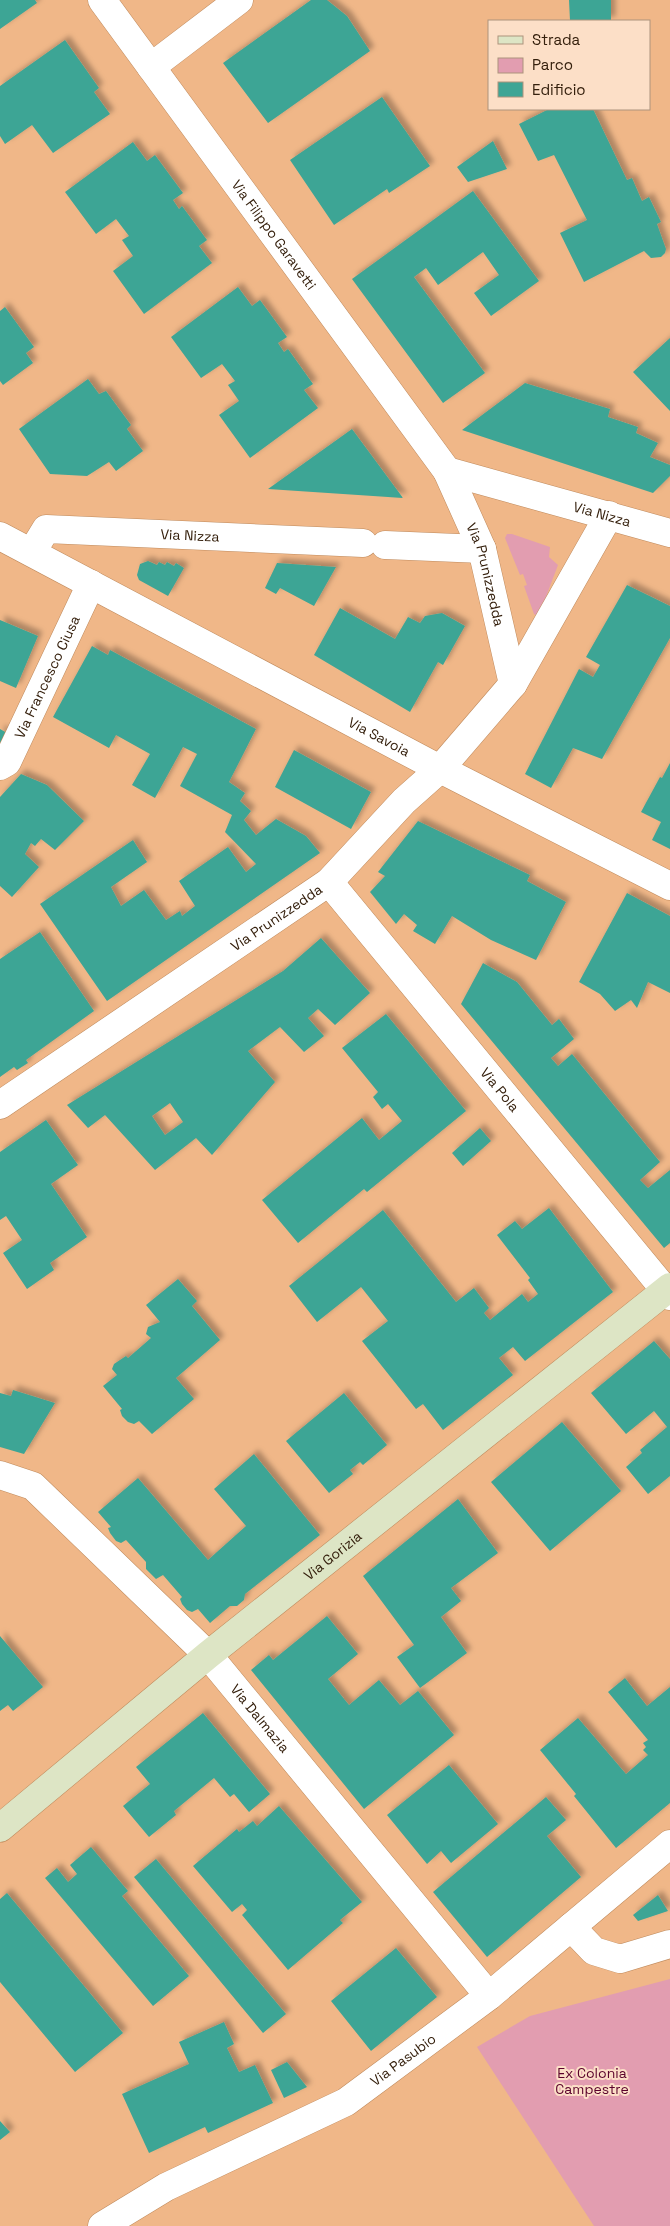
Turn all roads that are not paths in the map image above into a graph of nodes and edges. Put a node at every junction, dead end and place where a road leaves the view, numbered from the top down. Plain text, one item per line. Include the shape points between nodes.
1 (102, 0) edge
2 (239, 0) edge
3 (151, 67) junction
4 (447, 470) junction
5 (609, 515) junction
6 (670, 533) edge
7 (0, 536) edge
8 (482, 549) junction
9 (32, 552) junction
10 (90, 584) junction
11 (513, 684) junction
12 (0, 766) edge
13 (440, 769) junction
14 (330, 882) junction
15 (670, 886) edge
16 (0, 1105) edge
17 (669, 1291) edge
18 (0, 1475) edge
19 (208, 1655) junction
20 (0, 1828) edge
21 (670, 1844) edge
22 (571, 1927) junction
23 (670, 1944) edge
24 (489, 1996) junction
25 (102, 2226) edge

1 - 3 street, Via Filippo Garavetti
2 - 3 street
3 - 4 street, Via Filippo Garavetti
4 - 5 street, Via Nizza
4 - 8 street, Via Prunizzedda
5 - 6 street, Via Nizza
5 - 11 street, Via Prunizzedda
7 - 9 street, Via Savoia
8 - 9 street, Via Nizza via 46,529
8 - 11 street, Via Prunizzedda
9 - 10 street, Via Savoia
10 - 12 street, Via Francesco Ciusa via 7,762
10 - 13 street, Via Savoia
11 - 13 street, Via Prunizzedda
13 - 14 street, Via Prunizzedda via 404,800
13 - 15 street, Via Savoia
14 - 16 street, Via Prunizzedda
14 - 17 street, Via Pola
17 - 19 main road, Via Gorizia
18 - 19 street, Via Dalmazia via 33,1486
19 - 20 main road, Via Gorizia
19 - 24 street, Via Dalmazia
21 - 22 street, Via Pasubio
22 - 23 street via 594,1951 620,1959
22 - 24 street, Via Pasubio
24 - 25 street, Via Pasubio via 346,2102 166,2187

